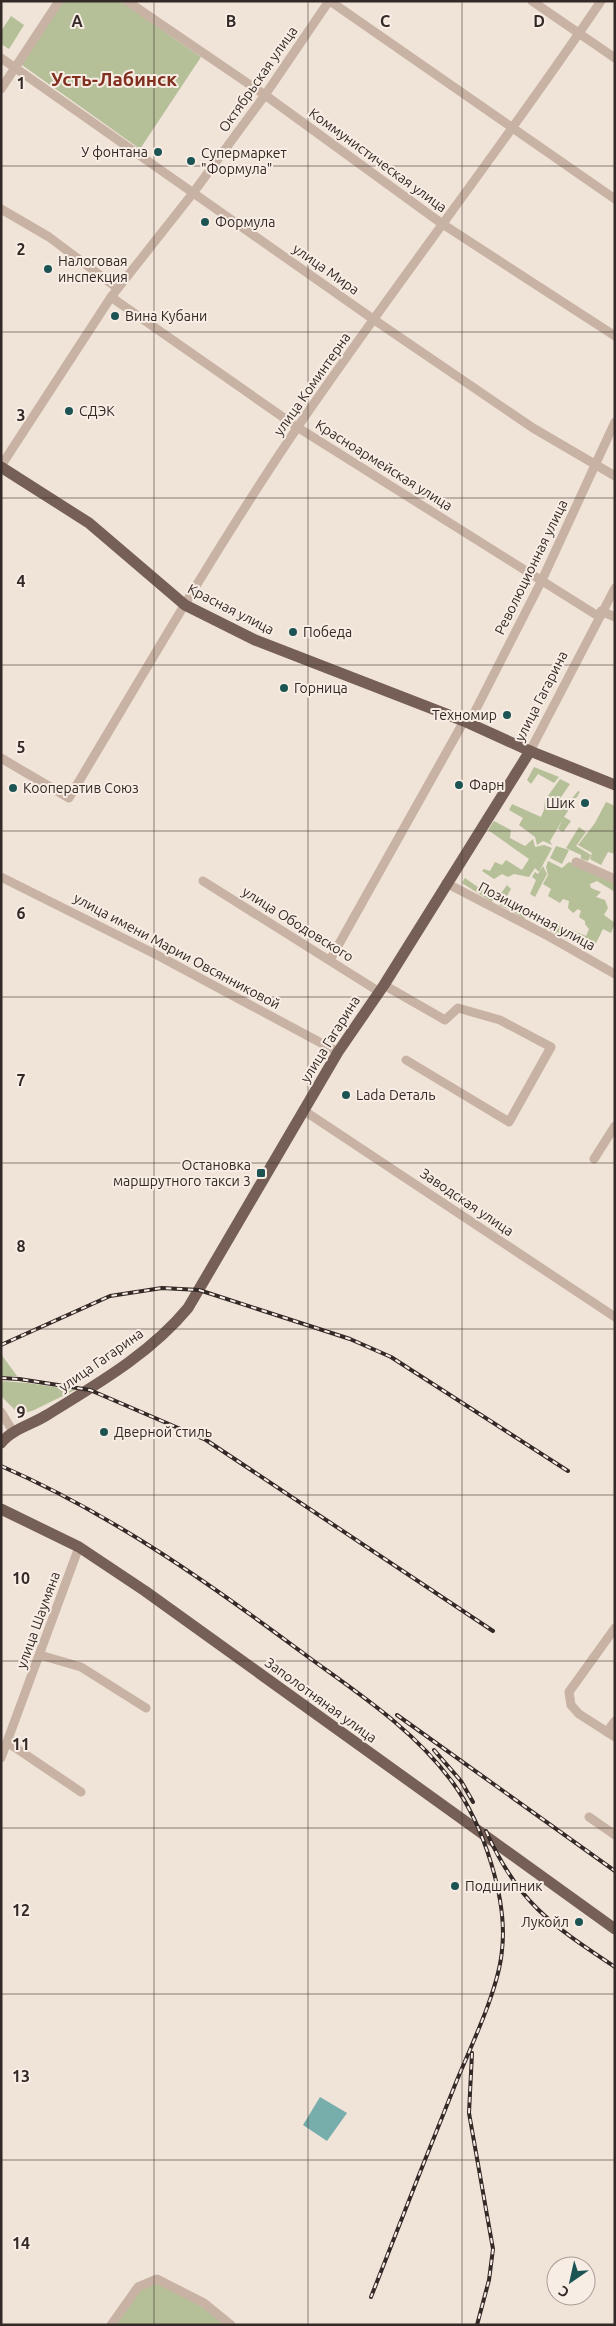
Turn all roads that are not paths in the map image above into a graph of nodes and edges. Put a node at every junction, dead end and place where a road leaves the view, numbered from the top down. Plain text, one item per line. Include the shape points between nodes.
1 (59, 1) edge
2 (127, 1) edge
3 (330, 1) edge
4 (532, 1) edge
5 (601, 1) edge
6 (579, 33) junction
7 (1, 58) edge
8 (615, 58) edge
9 (15, 68) junction
10 (1, 89) edge
11 (265, 95) junction
12 (513, 129) junction
13 (193, 193) junction
14 (615, 199) edge
15 (1, 209) edge
16 (441, 223) junction
17 (117, 288) junction
18 (111, 297) junction
19 (373, 319) junction
20 (615, 336) edge
21 (615, 422) edge
22 (298, 427) junction
23 (596, 464) junction
24 (1, 466) edge
25 (615, 476) edge
26 (542, 580) junction
27 (615, 588) edge
28 (184, 605) junction
29 (600, 614) junction
30 (615, 617) edge
31 (467, 722) junction
32 (530, 751) junction
33 (1, 758) edge
34 (615, 785) edge
35 (576, 862) dead end
36 (1, 877) edge
37 (615, 879) edge
38 (203, 881) dead end
39 (446, 883) junction
40 (330, 960) junction
41 (615, 974) edge
42 (381, 988) junction
43 (338, 1052) junction
44 (406, 1060) dead end
45 (303, 1110) junction
46 (615, 1126) edge
47 (594, 1159) dead end
48 (615, 1317) edge
49 (1, 1412) edge
50 (14, 1433) junction
51 (1, 1443) edge
52 (1, 1510) edge
53 (79, 1547) junction
54 (615, 1628) edge
55 (40, 1655) junction
56 (146, 1708) dead end
57 (615, 1721) edge
58 (606, 1732) junction
59 (615, 1737) edge
60 (7, 1742) junction
61 (1, 1758) edge
62 (81, 1792) dead end
63 (589, 1817) dead end
64 (615, 1835) edge
65 (615, 1929) edge
66 (111, 2325) edge
67 (231, 2325) edge

1 - 9 street
2 - 11 street, Коммунистическая улица
3 - 11 street, Октябрьская улица
3 - 12 street
4 - 6 street
5 - 6 street, улица Коминтерна
6 - 8 street
6 - 12 street, улица Коминтерна
7 - 9 street, улица Мира
9 - 10 street
9 - 13 street, улица Мира
11 - 13 street, Октябрьская улица
11 - 16 street, Коммунистическая улица
12 - 14 street
12 - 16 street, улица Коминтерна
13 - 17 street, Октябрьская улица
13 - 19 street, улица Мира
15 - 17 street via 49,237
16 - 19 street, улица Коминтерна
16 - 20 street, Коммунистическая улица
17 - 18 street, Октябрьская улица
18 - 22 street, Красноармейская улица
18 - 24 street, Октябрьская улица
19 - 22 street, улица Коминтерна
19 - 23 street, улица Мира via 533,428
21 - 23 street, Революционная улица
22 - 26 street, Красноармейская улица
22 - 28 street, улица Коминтерна
23 - 25 street, улица Мира
23 - 26 street, Революционная улица
24 - 28 main road, Красная улица via 89,523
26 - 29 street, Красноармейская улица
26 - 31 street, Революционная улица
27 - 29 street, улица Гагарина
28 - 31 main road, Красная улица via 255,640
28 - 33 street, улица Коминтерна via 69,798
29 - 30 street, Красноармейская улица
29 - 32 street, улица Гагарина
31 - 32 main road, Красная улица
31 - 40 street, Революционная улица
32 - 34 main road, Красная улица
32 - 39 main road, улица Гагарина
35 - 37 street
36 - 43 street, улица имени Марии Овсянниковой via 157,955
38 - 40 street, улица Ободовского
39 - 41 street, Позиционная улица
39 - 42 main road, улица Гагарина
40 - 42 street, улица Ободовского
42 - 43 main road, улица Гагарина
42 - 44 street, улица Ободовского via 445,1020 458,1008 500,1020 551,1047 509,1122
43 - 45 main road, улица Гагарина
45 - 48 street, Заводская улица
45 - 50 main road, улица Гагарина via 188,1308 170,1329 90,1390
46 - 47 street
49 - 50 street
50 - 51 main road, улица Гагарина
52 - 53 main road, Заполотняная улица
53 - 55 street, улица Шаумяна
53 - 65 main road, Заполотняная улица
54 - 58 street via 569,1692 571,1705 579,1714
55 - 56 street via 81,1667
55 - 60 street, улица Шаумяна
57 - 58 street
58 - 59 street
60 - 61 street, улица Шаумяна
60 - 62 street
63 - 64 street
66 - 67 street via 138,2287 157,2279 204,2303

